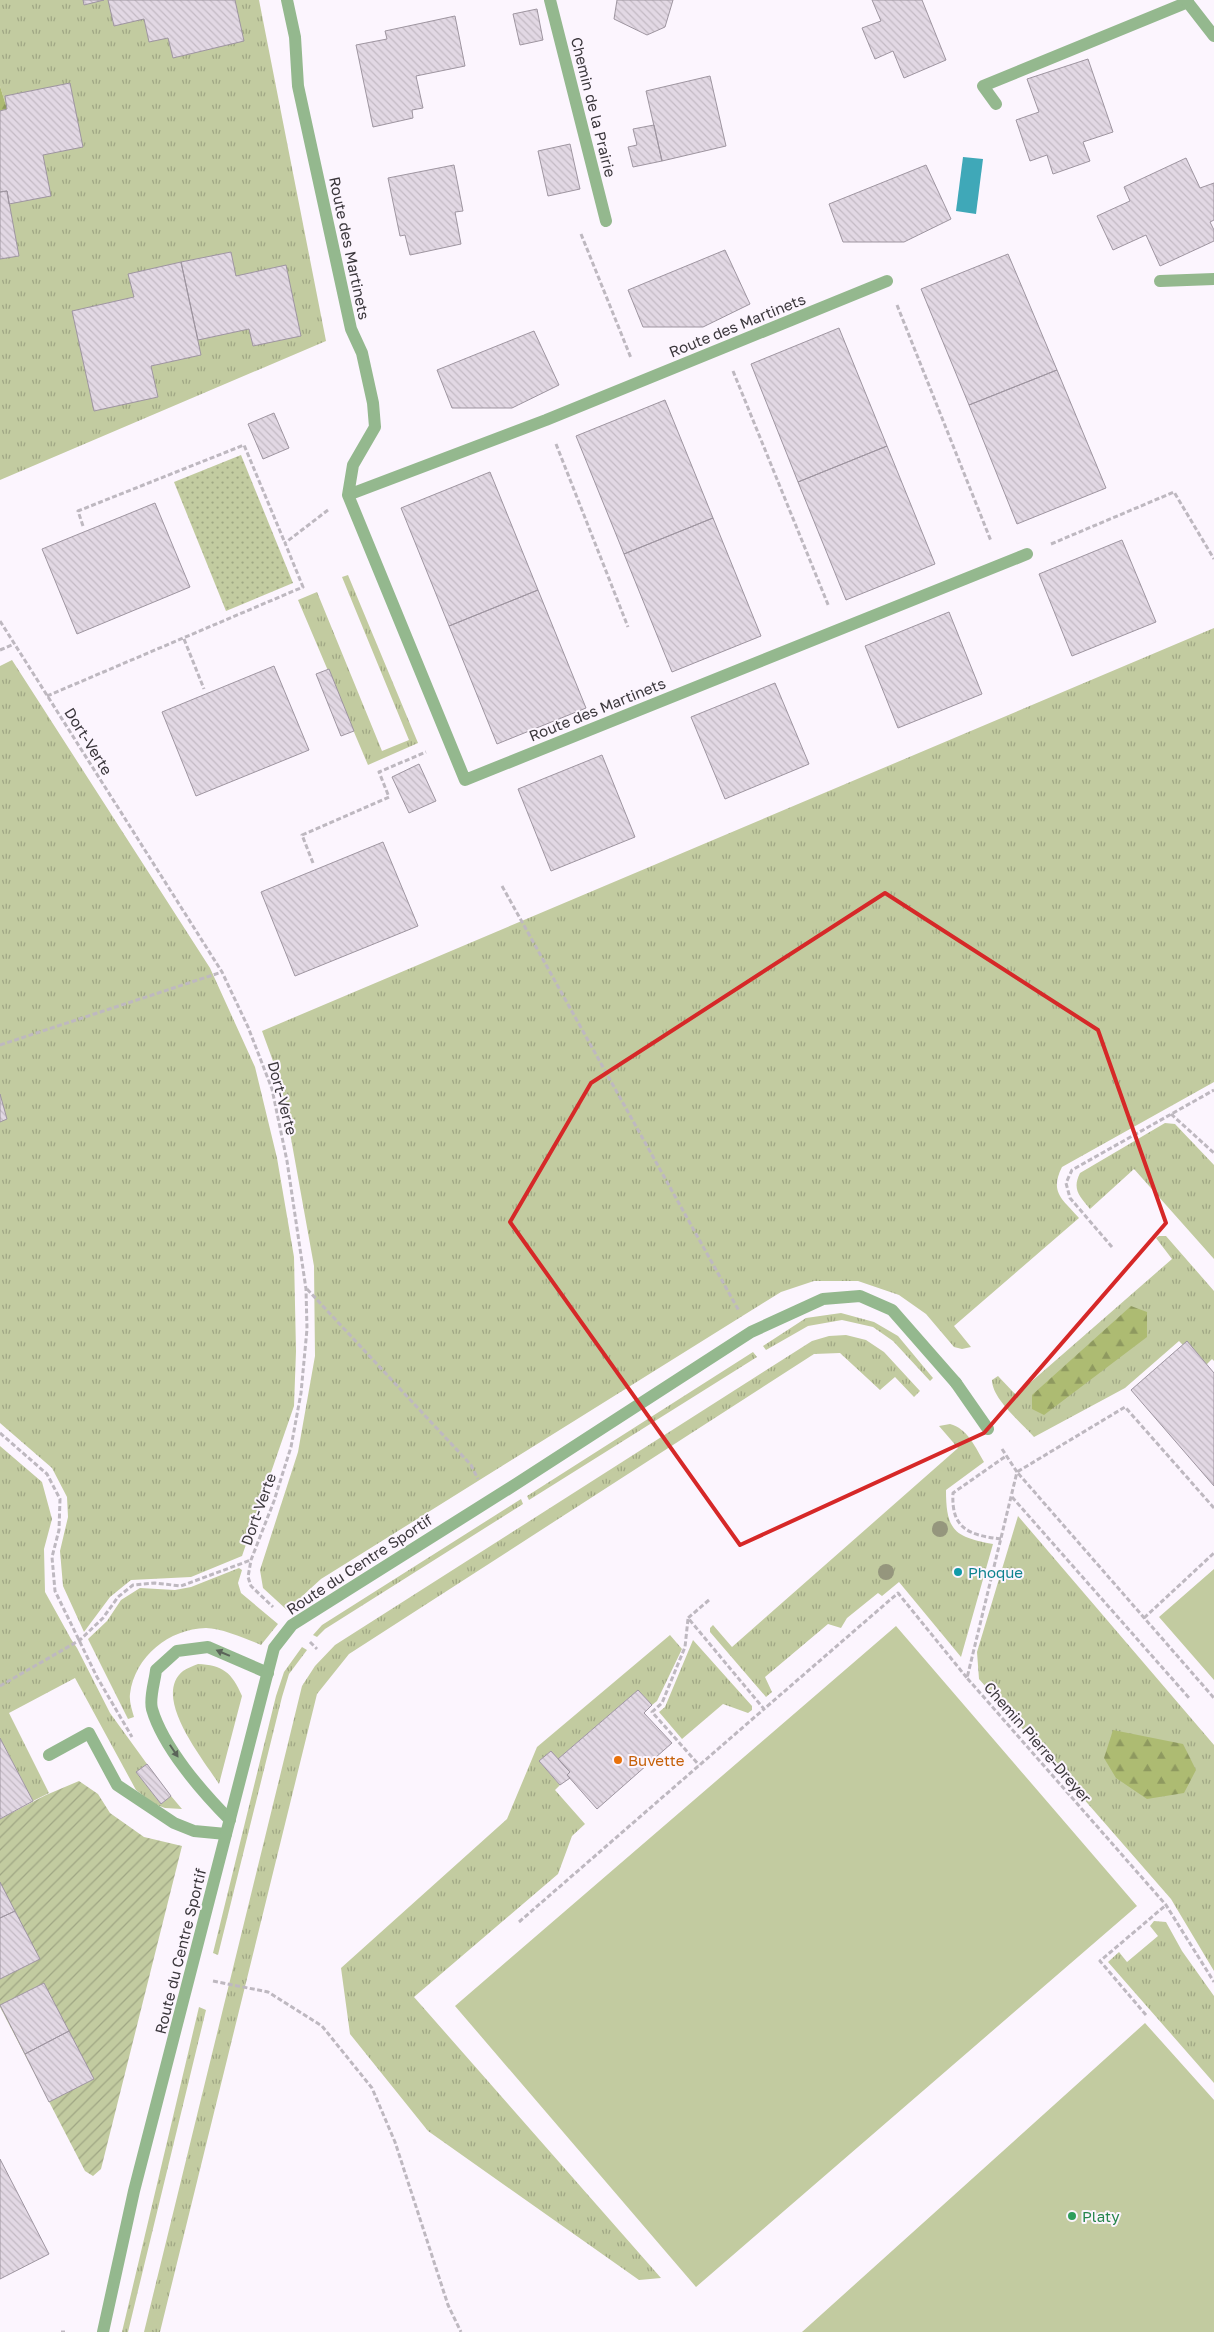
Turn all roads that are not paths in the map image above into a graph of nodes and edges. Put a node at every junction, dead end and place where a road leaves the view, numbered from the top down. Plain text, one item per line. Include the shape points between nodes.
1 (287, 0) edge
2 (550, 0) edge
3 (1187, 1) edge
4 (1214, 36) edge
5 (996, 104) dead end
6 (606, 221) road end
7 (1214, 280) edge
8 (887, 281) road end
9 (1160, 281) dead end
10 (348, 495) junction
11 (1027, 554) road end
12 (988, 1429) road end
13 (268, 1673) junction
14 (49, 1755) dead end
15 (230, 1820) junction
16 (226, 1834) junction
17 (103, 2332) edge

1 - 10 street, Route des Martinets via 295,37 298,86 351,329 362,354 373,403 375,427 353,465
2 - 6 street, Chemin de la Prairie
3 - 4 street
3 - 5 street via 983,86
7 - 9 street
8 - 10 street, Route des Martinets via 546,420
10 - 11 street, Route des Martinets via 465,780
12 - 13 street, Route du Centre Sportif via 956,1383 892,1310 860,1296 823,1299 751,1332 292,1624 274,1648
13 - 15 street, Route du Centre Sportif
13 -> 15 street via 208,1647 177,1651 156,1670 151,1707 165,1738 203,1794
14 - 16 street via 89,1733 117,1785 174,1823 194,1831
15 - 16 street, Route du Centre Sportif
16 - 17 street, Route du Centre Sportif via 134,2191

